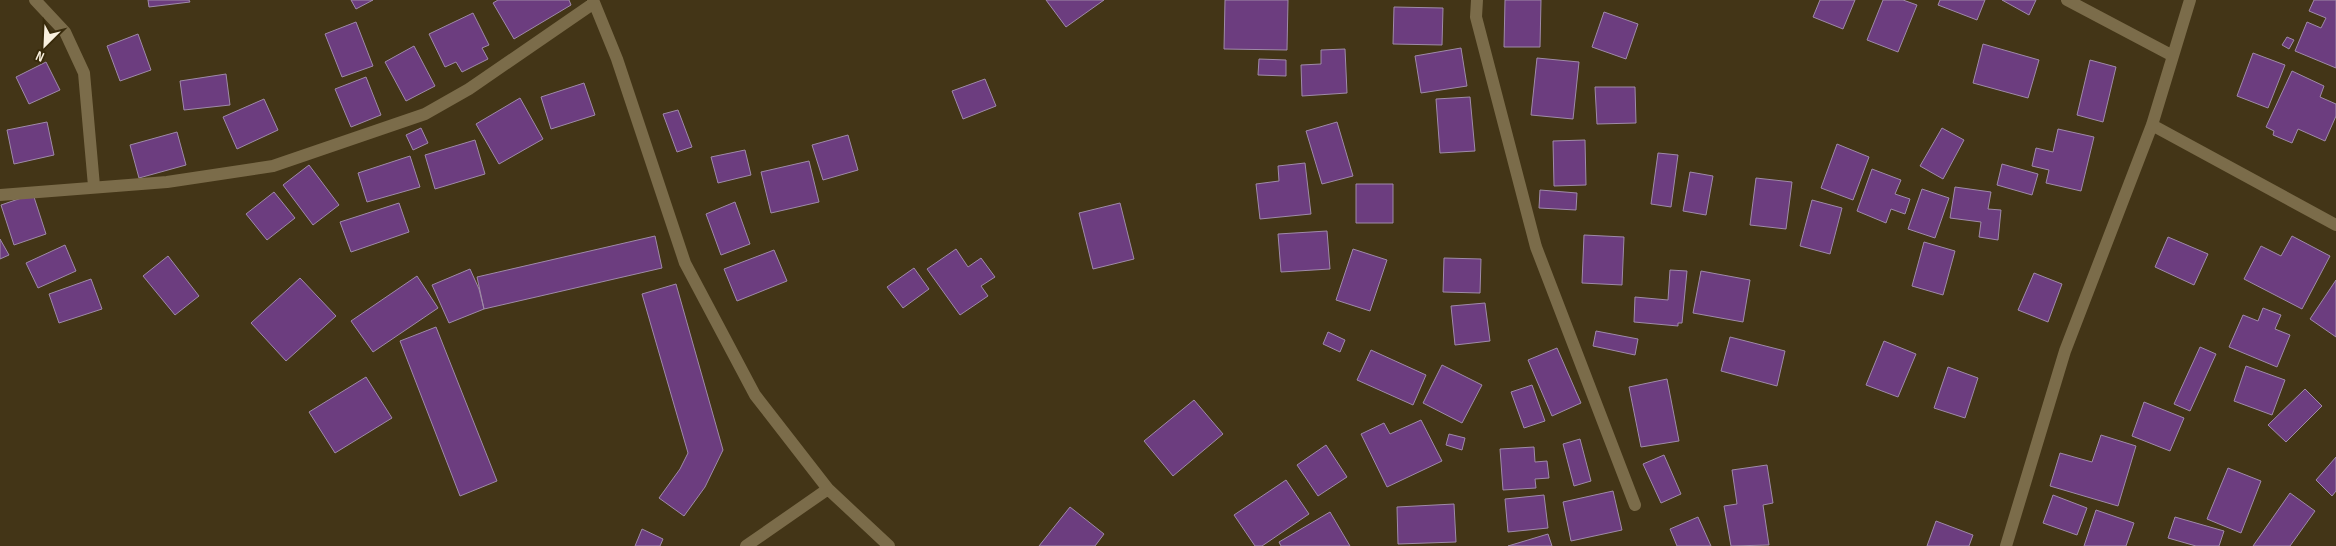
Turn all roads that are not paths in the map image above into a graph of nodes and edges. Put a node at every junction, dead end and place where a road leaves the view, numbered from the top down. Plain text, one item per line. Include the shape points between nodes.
1 (35, 0) edge
2 (1476, 0) edge
3 (2067, 0) edge
4 (2190, 0) edge
5 (594, 2) edge
6 (2173, 56) junction
7 (2152, 125) junction
8 (94, 186) junction
9 (0, 195) edge
10 (2336, 225) edge
11 (828, 489) junction
12 (1635, 505) dead end
13 (746, 546) edge
14 (889, 546) edge
15 (2006, 546) edge

1 - 8 street via 65,32 84,73
2 - 12 street via 1476,17 1536,247
3 - 6 street
4 - 6 street
5 - 8 street via 469,89 425,114 273,166 168,182
5 - 11 street via 617,60 685,263 755,395
6 - 7 street
7 - 10 street
7 - 15 street via 2065,350
8 - 9 street
11 - 13 street
11 - 14 street

